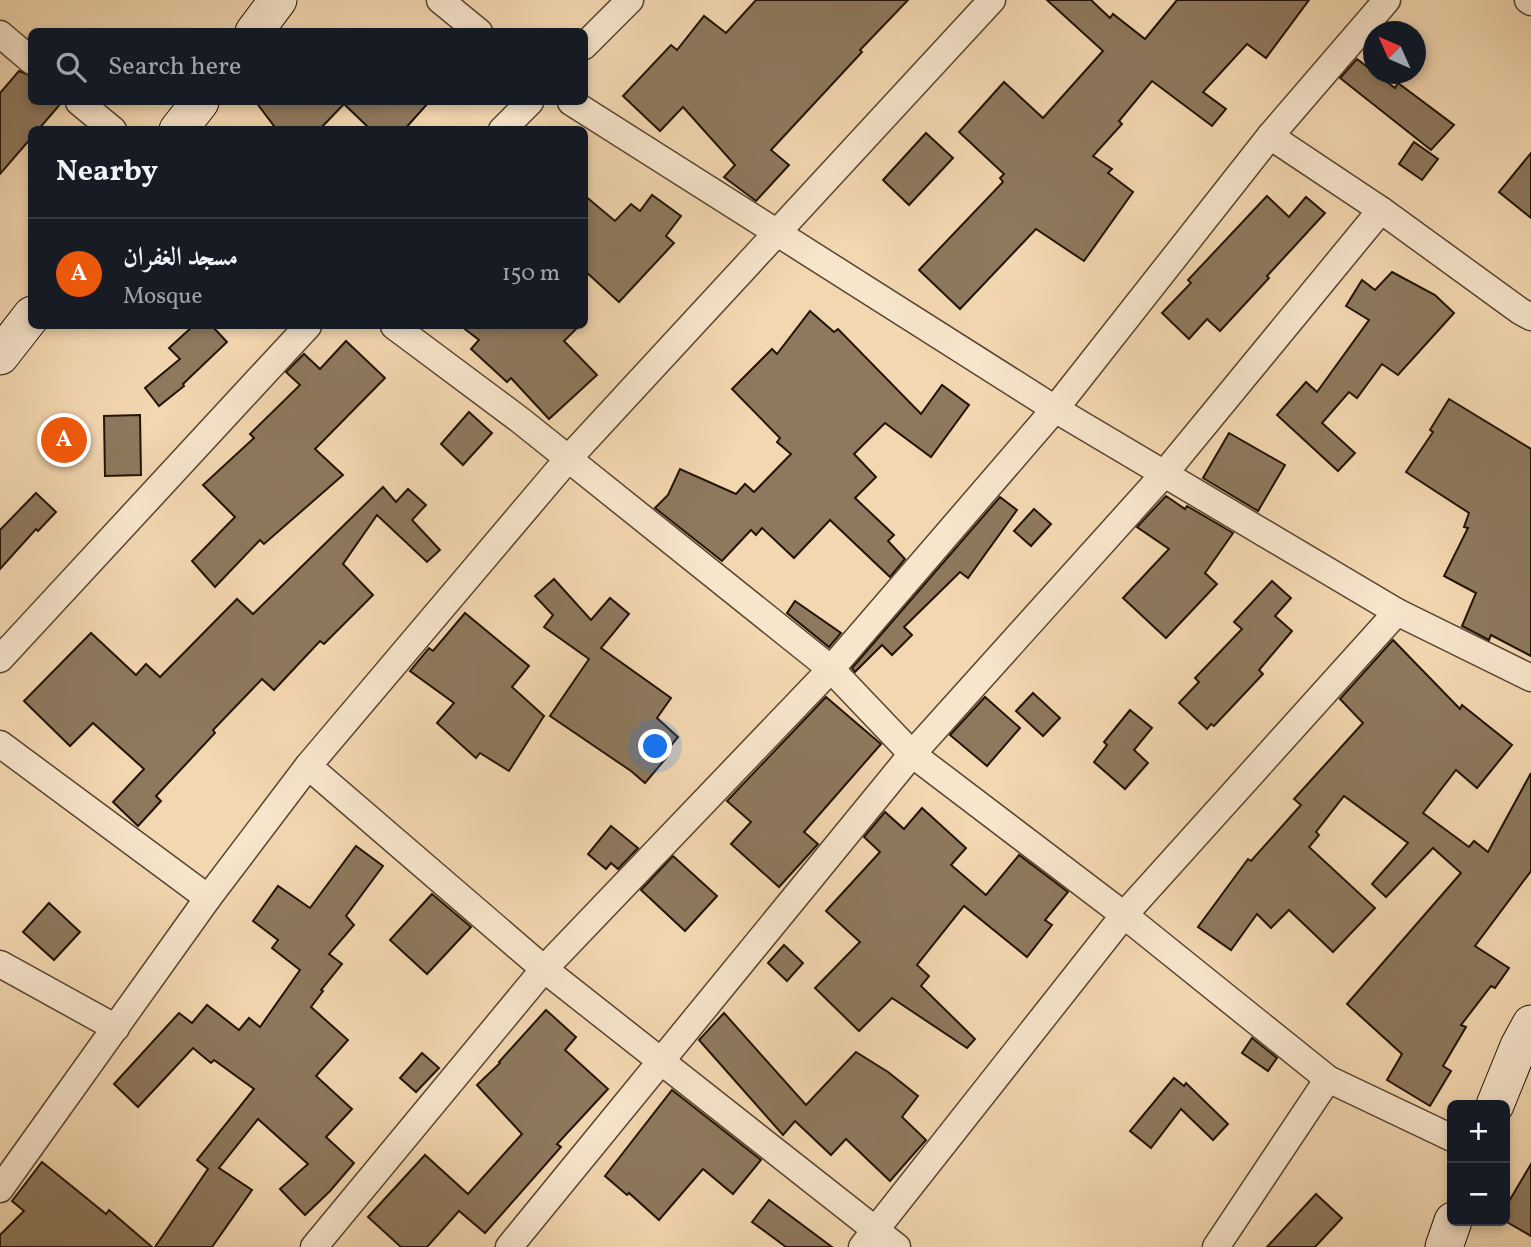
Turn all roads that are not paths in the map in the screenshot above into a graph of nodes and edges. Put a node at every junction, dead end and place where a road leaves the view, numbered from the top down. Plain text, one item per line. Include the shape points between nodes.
1 (278, 0) edge
2 (440, 0) edge
3 (630, 0) edge
4 (992, 0) edge
5 (1387, 0) edge
6 (257, 28) edge
7 (474, 28) edge
8 (0, 34) edge
9 (588, 42) edge
10 (28, 58) edge
11 (83, 105) edge
12 (198, 105) edge
13 (527, 105) edge
14 (576, 105) edge
15 (108, 126) edge
16 (181, 126) edge
17 (506, 126) edge
18 (1270, 136) junction
19 (1381, 210) junction
20 (779, 231) junction
21 (1528, 307) edge
22 (28, 320) edge
23 (305, 329) edge
24 (398, 329) edge
25 (0, 356) edge
26 (1055, 409) junction
27 (567, 460) junction
28 (1164, 474) junction
29 (1397, 612) junction
30 (0, 659) edge
31 (831, 669) junction
32 (1531, 678) edge
33 (0, 744) edge
34 (912, 754) junction
35 (308, 766) junction
36 (208, 898) junction
37 (1124, 915) junction
38 (0, 964) edge
39 (544, 969) junction
40 (1531, 1024) edge
41 (116, 1028) junction
42 (660, 1061) junction
43 (1328, 1079) junction
44 (1497, 1100) edge
45 (1447, 1136) edge
46 (0, 1189) edge
47 (1451, 1226) edge
48 (869, 1238) edge
49 (314, 1247) edge
50 (509, 1247) edge
51 (897, 1247) edge
52 (1216, 1247) edge
53 (1444, 1247) edge

1 - 6 street
2 - 7 street
3 - 9 street
4 - 20 street
5 - 18 street
8 - 10 street
11 - 15 street
12 - 16 street
13 - 17 street
14 - 20 street
18 - 19 street
18 - 26 street
19 - 21 street
19 - 28 street
20 - 26 street
20 - 27 street
22 - 25 street
23 - 30 street
24 - 27 street
26 - 28 street
26 - 31 street
27 - 31 street
27 - 35 street
28 - 29 street
28 - 34 street
29 - 32 street
29 - 37 street
31 - 34 street
31 - 39 street
33 - 36 street
34 - 37 street
34 - 42 street
35 - 36 street
35 - 39 street
36 - 41 street
37 - 43 street
37 - 48 street
38 - 41 street
39 - 42 street
39 - 49 street
40 - 44 street
41 - 46 street
42 - 48 street
42 - 50 street
43 - 45 street
43 - 52 street
47 - 53 street
48 - 51 street

